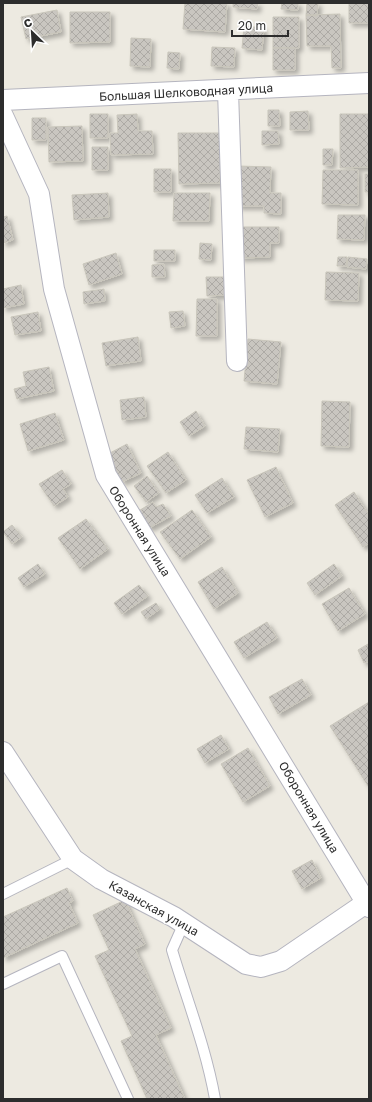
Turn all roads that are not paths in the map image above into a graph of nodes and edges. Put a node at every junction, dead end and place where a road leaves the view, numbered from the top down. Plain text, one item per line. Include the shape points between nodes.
1 (369, 83) edge
2 (228, 91) junction
3 (3, 100) edge
4 (3, 116) edge
5 (237, 361) dead end
6 (3, 752) edge
7 (73, 859) junction
8 (3, 894) edge
9 (368, 903) edge
10 (184, 923) junction
11 (3, 984) edge
12 (128, 1099) edge
13 (215, 1099) edge

1 - 2 street, Большая Шелководная улица
2 - 3 street, Большая Шелководная улица
2 - 5 street
4 - 9 street, Оборонная улица via 39,194 54,289 106,475
6 - 7 street, Казанская улица
7 - 8 lane
7 - 10 street, Казанская улица via 101,879
9 - 10 street, Казанская улица via 281,962 261,967 246,964
10 - 13 lane via 172,950 196,1021
11 - 12 lane via 62,956

